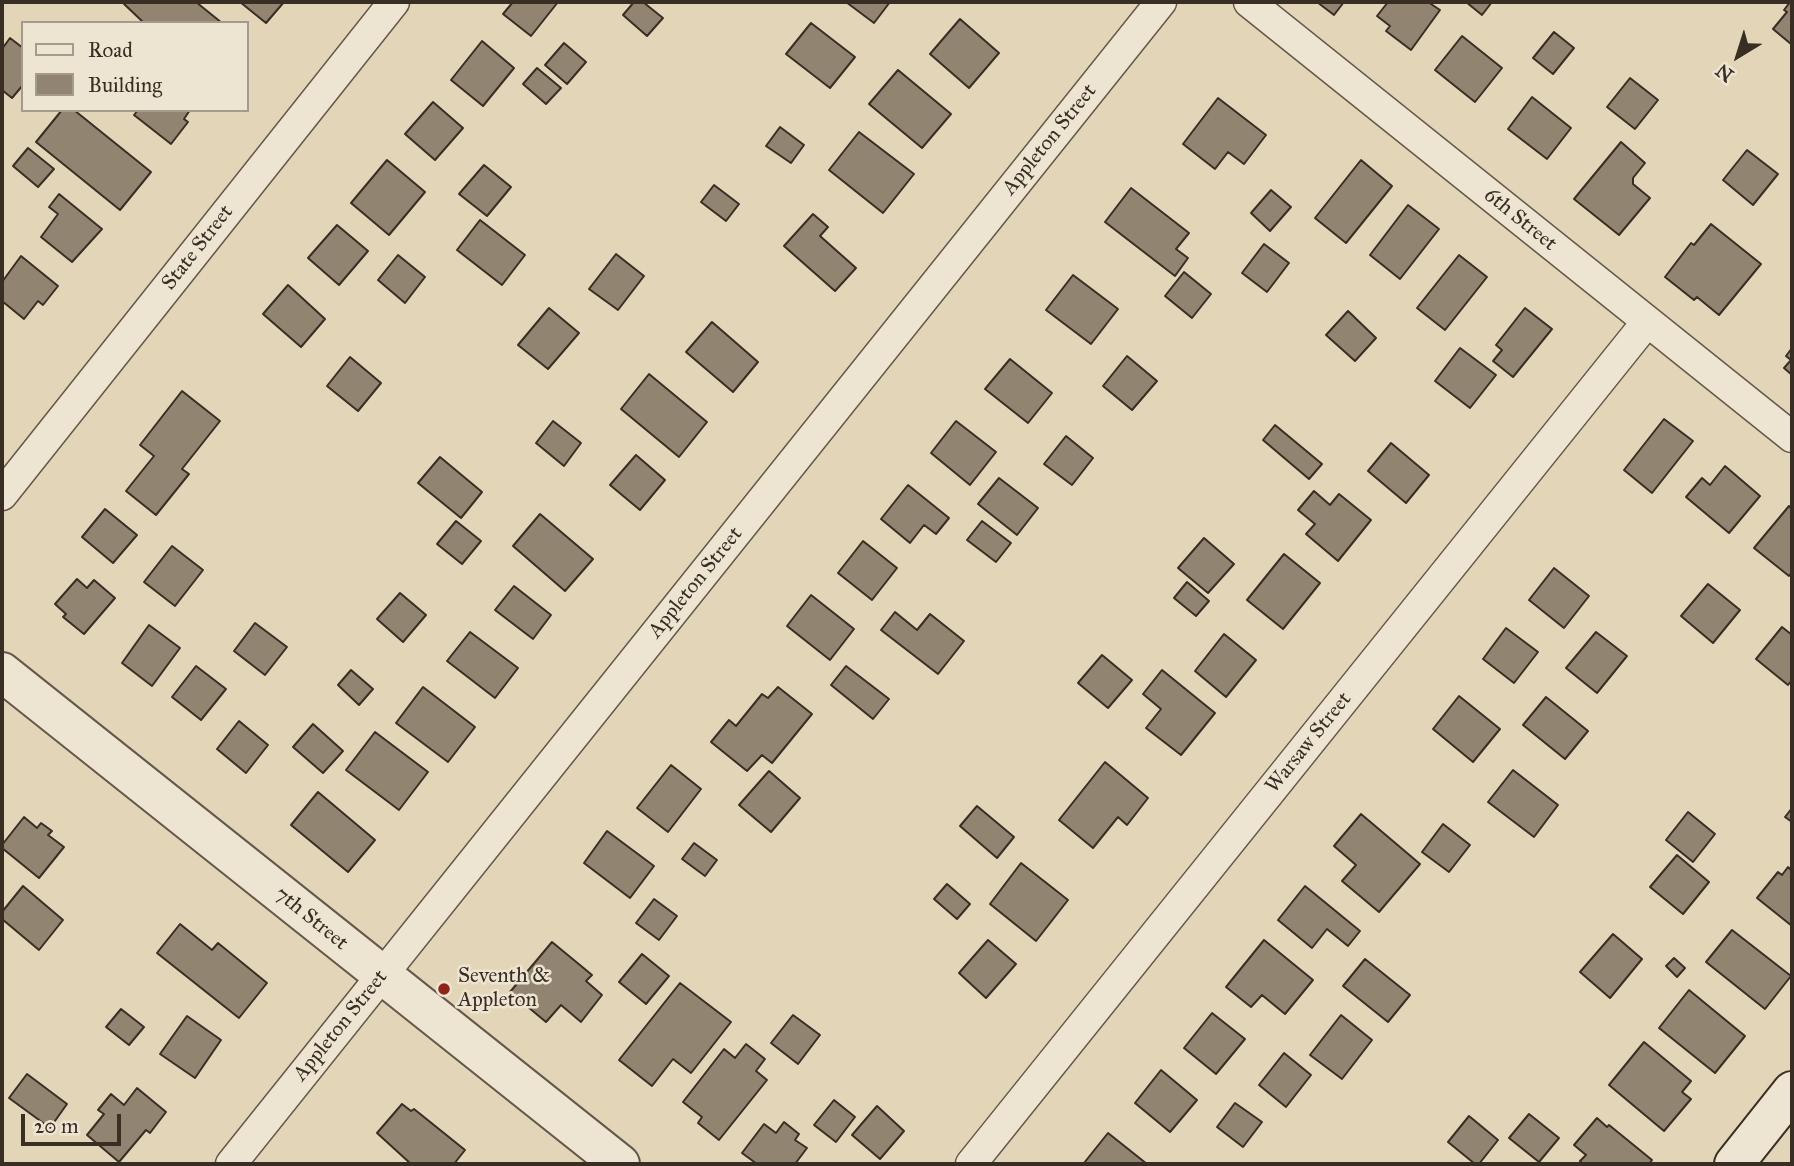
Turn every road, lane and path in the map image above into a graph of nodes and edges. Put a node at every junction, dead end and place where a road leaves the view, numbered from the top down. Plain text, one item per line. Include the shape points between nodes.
1 (394, 2) edge
2 (1161, 2) edge
3 (1249, 2) edge
4 (1647, 322) junction
5 (1792, 437) edge
6 (2, 495) edge
7 (2, 672) edge
8 (382, 975) junction
9 (1792, 1091) edge
10 (231, 1164) edge
11 (620, 1164) edge
12 (971, 1164) edge
13 (1734, 1164) edge

1 - 6 street, State Street
2 - 8 street, Appleton Street
3 - 4 street, 6th Street
4 - 5 street, 6th Street
4 - 12 street, Warsaw Street
7 - 8 street, 7th Street
8 - 10 street, Appleton Street
8 - 11 street, 7th Street
9 - 13 street

